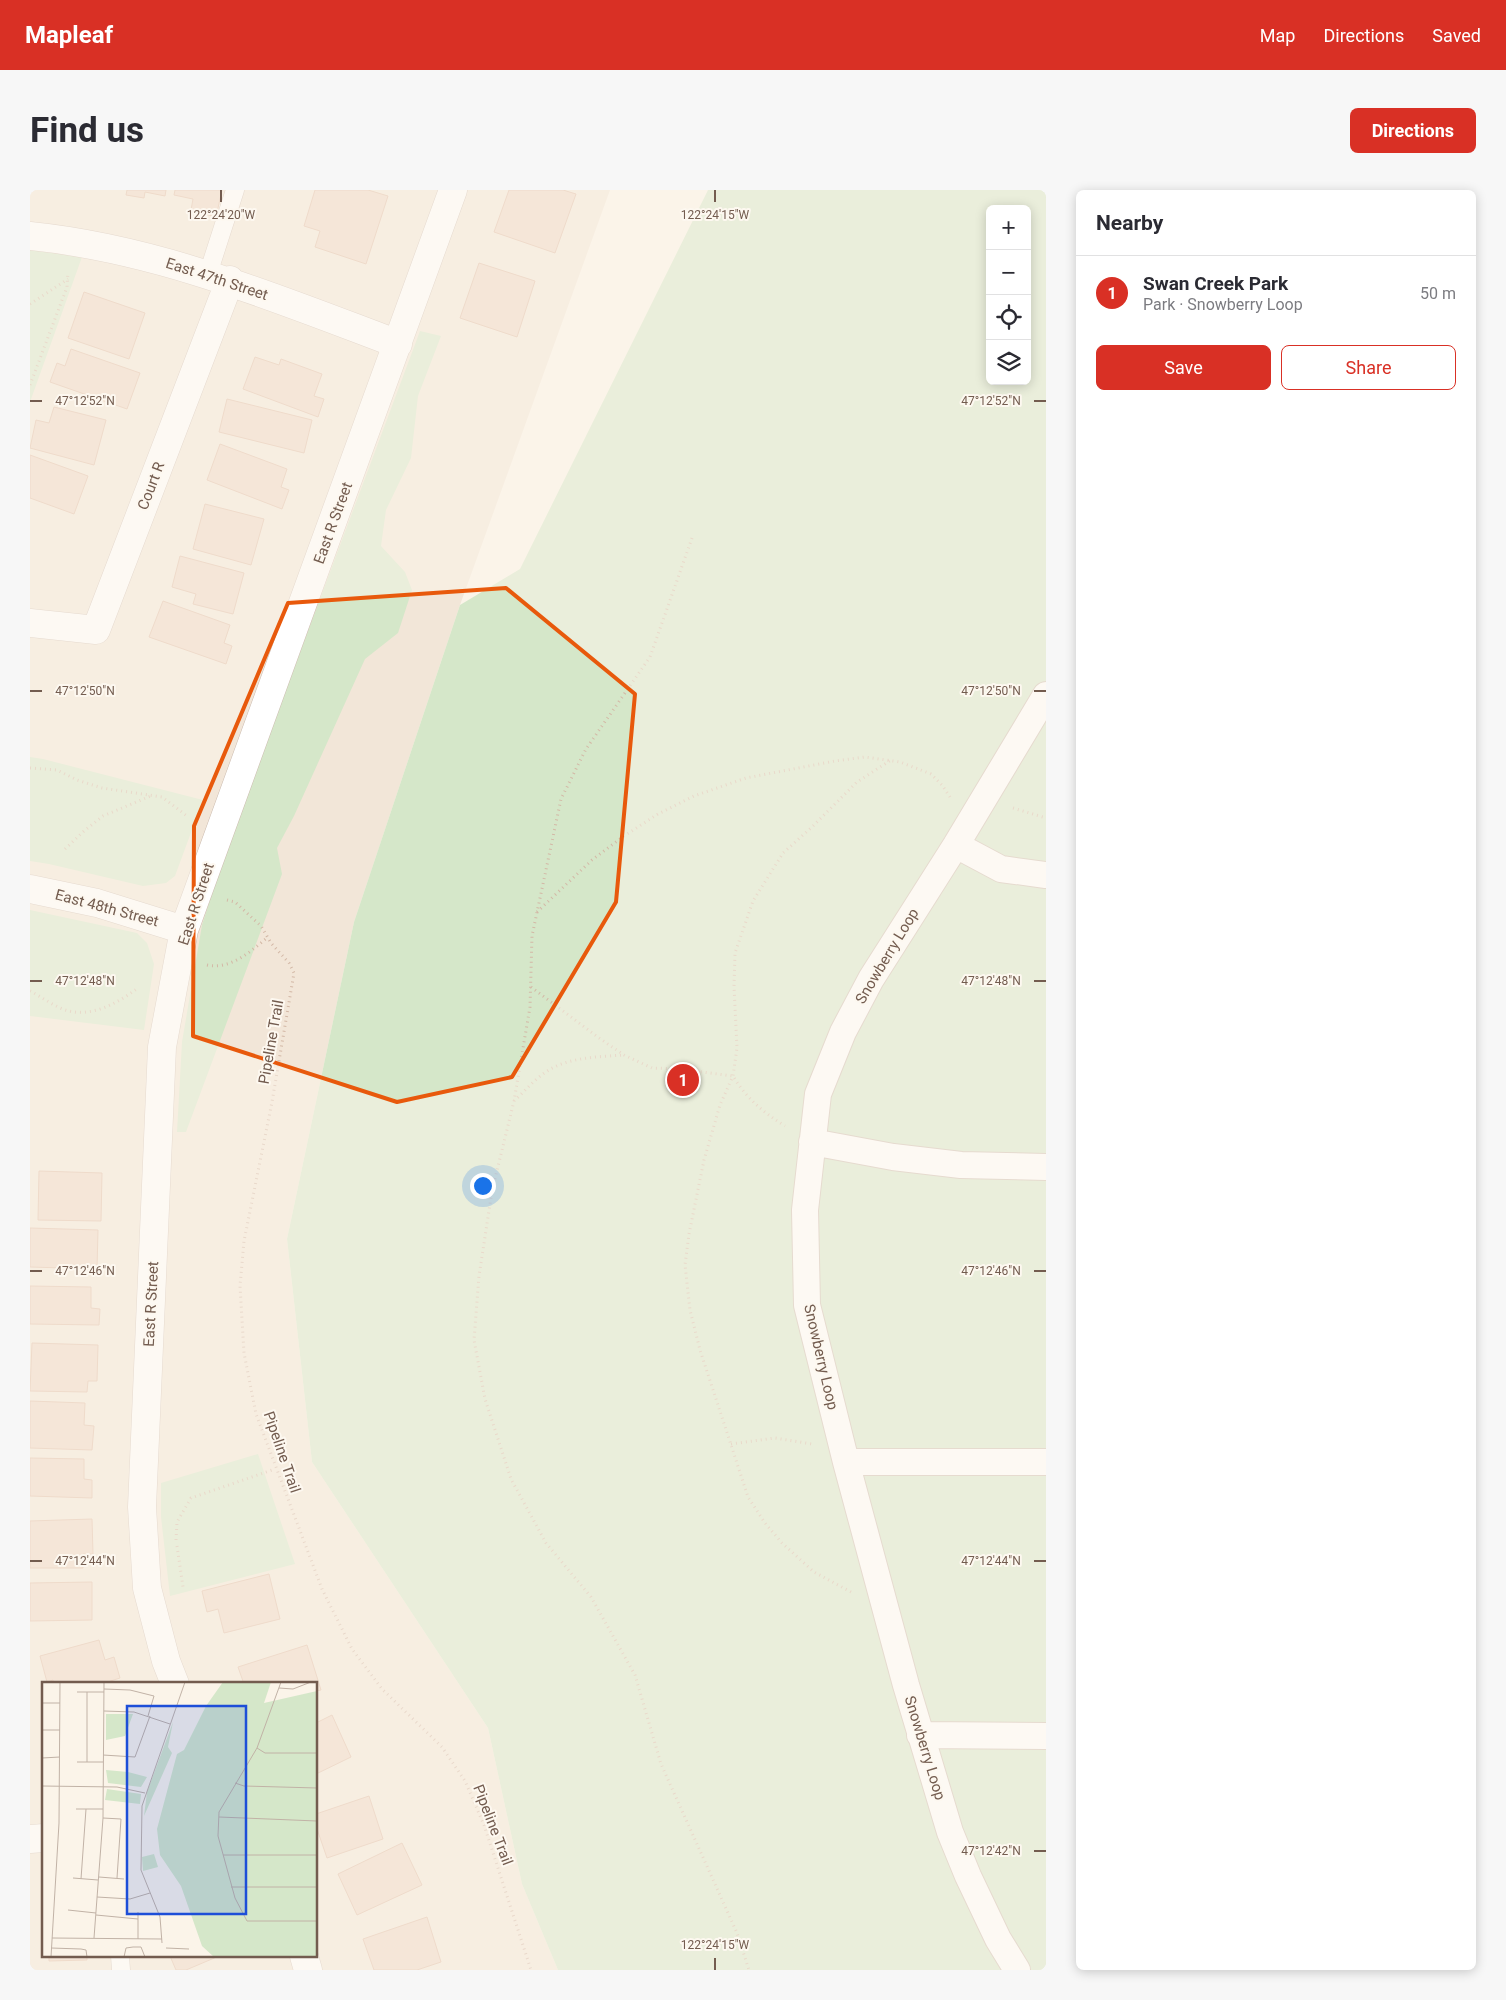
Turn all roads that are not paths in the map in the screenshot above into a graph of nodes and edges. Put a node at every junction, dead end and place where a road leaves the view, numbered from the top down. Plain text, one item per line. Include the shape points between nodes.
1 (235, 190) edge
2 (453, 190) edge
3 (30, 236) edge
4 (219, 277) junction
5 (398, 344) junction
6 (30, 623) edge
7 (1046, 694) edge
8 (962, 835) junction
9 (1046, 875) edge
10 (30, 889) edge
11 (184, 930) junction
12 (812, 1142) junction
13 (1046, 1167) edge
14 (846, 1462) junction
15 (1046, 1462) edge
16 (174, 1682) edge
17 (920, 1735) junction
18 (1046, 1736) edge
19 (1017, 1970) edge

1 - 4 lane
2 - 5 street, East R Street
3 - 4 street, East 47th Street via 94,245
4 - 5 street, East 47th Street
4 - 6 street, Court R via 96,630
5 - 11 street, East R Street
7 - 8 street, Snowberry Loop
8 - 9 street via 1001,869
8 - 12 street, Snowberry Loop via 871,979 843,1032 818,1094
10 - 11 street, East 48th Street via 97,903
11 - 16 street, East R Street via 162,1047 142,1507 146,1588
12 - 13 street via 961,1165
12 - 14 street, Snowberry Loop via 805,1210 807,1305
14 - 15 street
14 - 17 street, Snowberry Loop
17 - 18 street
17 - 19 street, Snowberry Loop via 964,1868 998,1939

